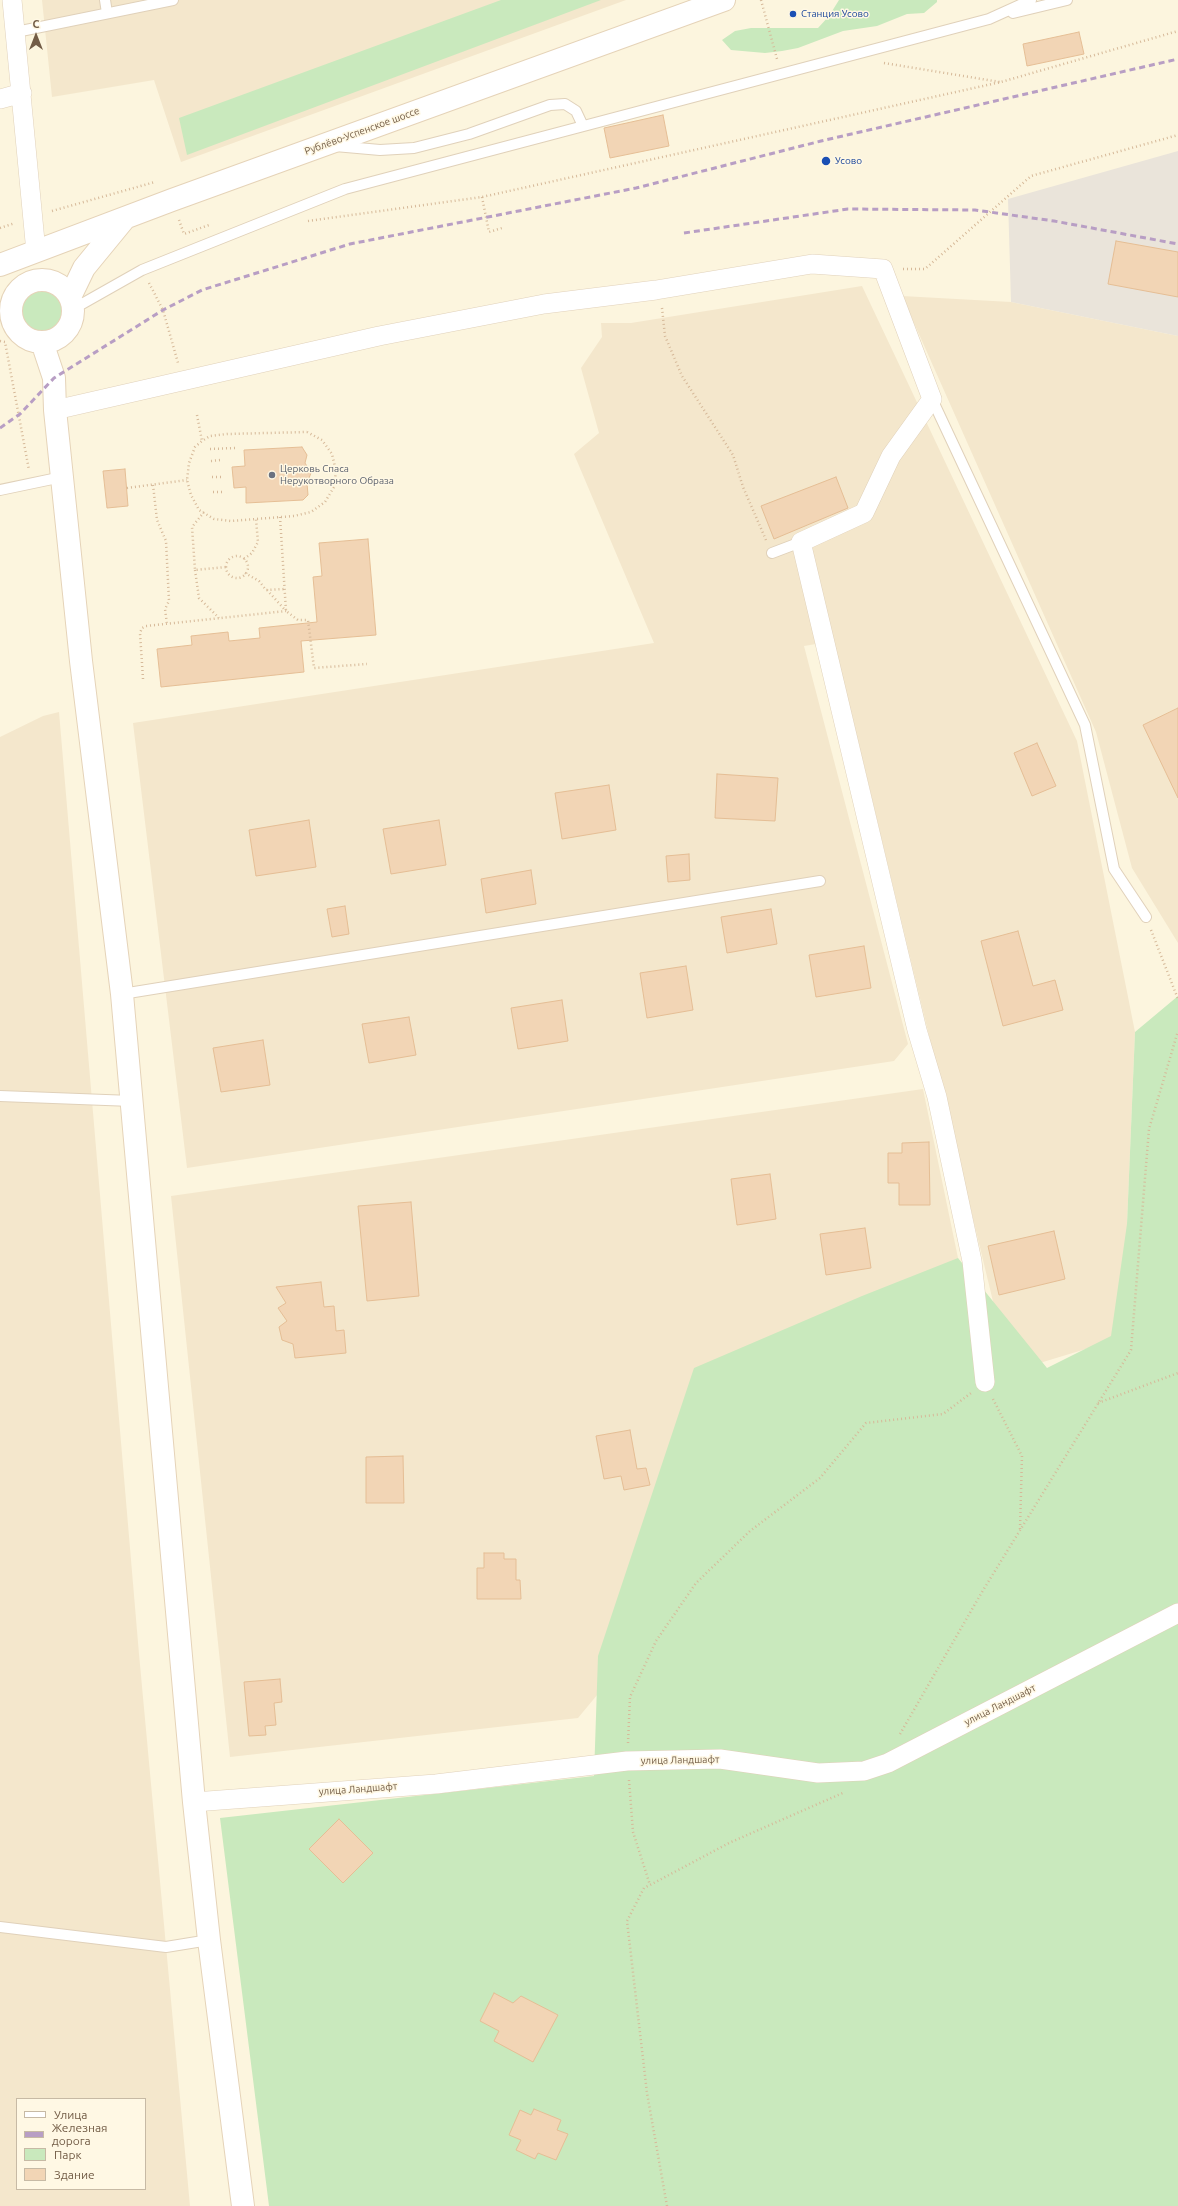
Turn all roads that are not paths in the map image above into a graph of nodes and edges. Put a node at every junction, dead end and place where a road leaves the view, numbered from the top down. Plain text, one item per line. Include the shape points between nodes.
1 (12, 0) edge
2 (105, 0) edge
3 (173, 0) edge
4 (724, 0) edge
5 (1031, 0) edge
6 (1067, 0) edge
7 (107, 13) junction
8 (989, 19) junction
9 (16, 32) junction
10 (22, 93) junction
11 (0, 99) edge
12 (583, 126) junction
13 (324, 145) junction
14 (125, 218) junction
15 (36, 252) junction
16 (0, 265) edge
17 (37, 280) junction
18 (71, 303) junction
19 (7, 335) edge
20 (42, 342) junction
21 (932, 399) junction
22 (55, 410) junction
23 (61, 470) junction
24 (0, 490) edge
25 (801, 542) junction
26 (772, 553) road end
27 (820, 881) dead end
28 (1146, 917) road end
29 (122, 994) junction
30 (0, 1096) edge
31 (132, 1101) junction
32 (985, 1382) road end
33 (1178, 1613) edge
34 (194, 1802) junction
35 (0, 1926) edge
36 (209, 1940) junction
37 (244, 2206) edge

1 - 9 street
2 - 7 lane
3 - 7 lane
4 - 13 street, Рублёво-Успенское шоссе
5 - 8 lane
6 - 8 lane
7 - 9 lane
8 - 12 lane
9 - 10 street
10 - 11 street
10 - 15 street
12 - 13 lane via 576,111 565,104 550,105 469,134 414,148 380,150
12 - 18 lane via 345,189 142,270
13 - 14 street, Рублёво-Успенское шоссе
14 - 15 street, Рублёво-Успенское шоссе
14 - 18 street via 84,268
15 - 16 street, Рублёво-Успенское шоссе
15 - 17 street
17 - 18 street via 50,281 62,287
17 - 19 street via 17,291 12,301 12,318
18 - 20 street via 71,322 64,332 54,340
19 - 20 street
20 - 22 street via 54,378
21 - 22 street via 883,269 812,264 660,290 544,304 371,338
21 - 25 street via 891,456 864,513
21 - 28 lane via 1084,725 1114,868
22 - 23 street
23 - 24 lane
23 - 29 street via 81,661
25 - 26 lane
25 - 32 street via 917,1030 937,1098 972,1261
27 - 29 lane
29 - 31 street
30 - 31 lane
31 - 34 street
33 - 34 street, улица Ландшафт via 882,1765 864,1771 818,1773 720,1759 627,1761 436,1784
34 - 36 street
35 - 36 lane via 166,1947
36 - 37 street

